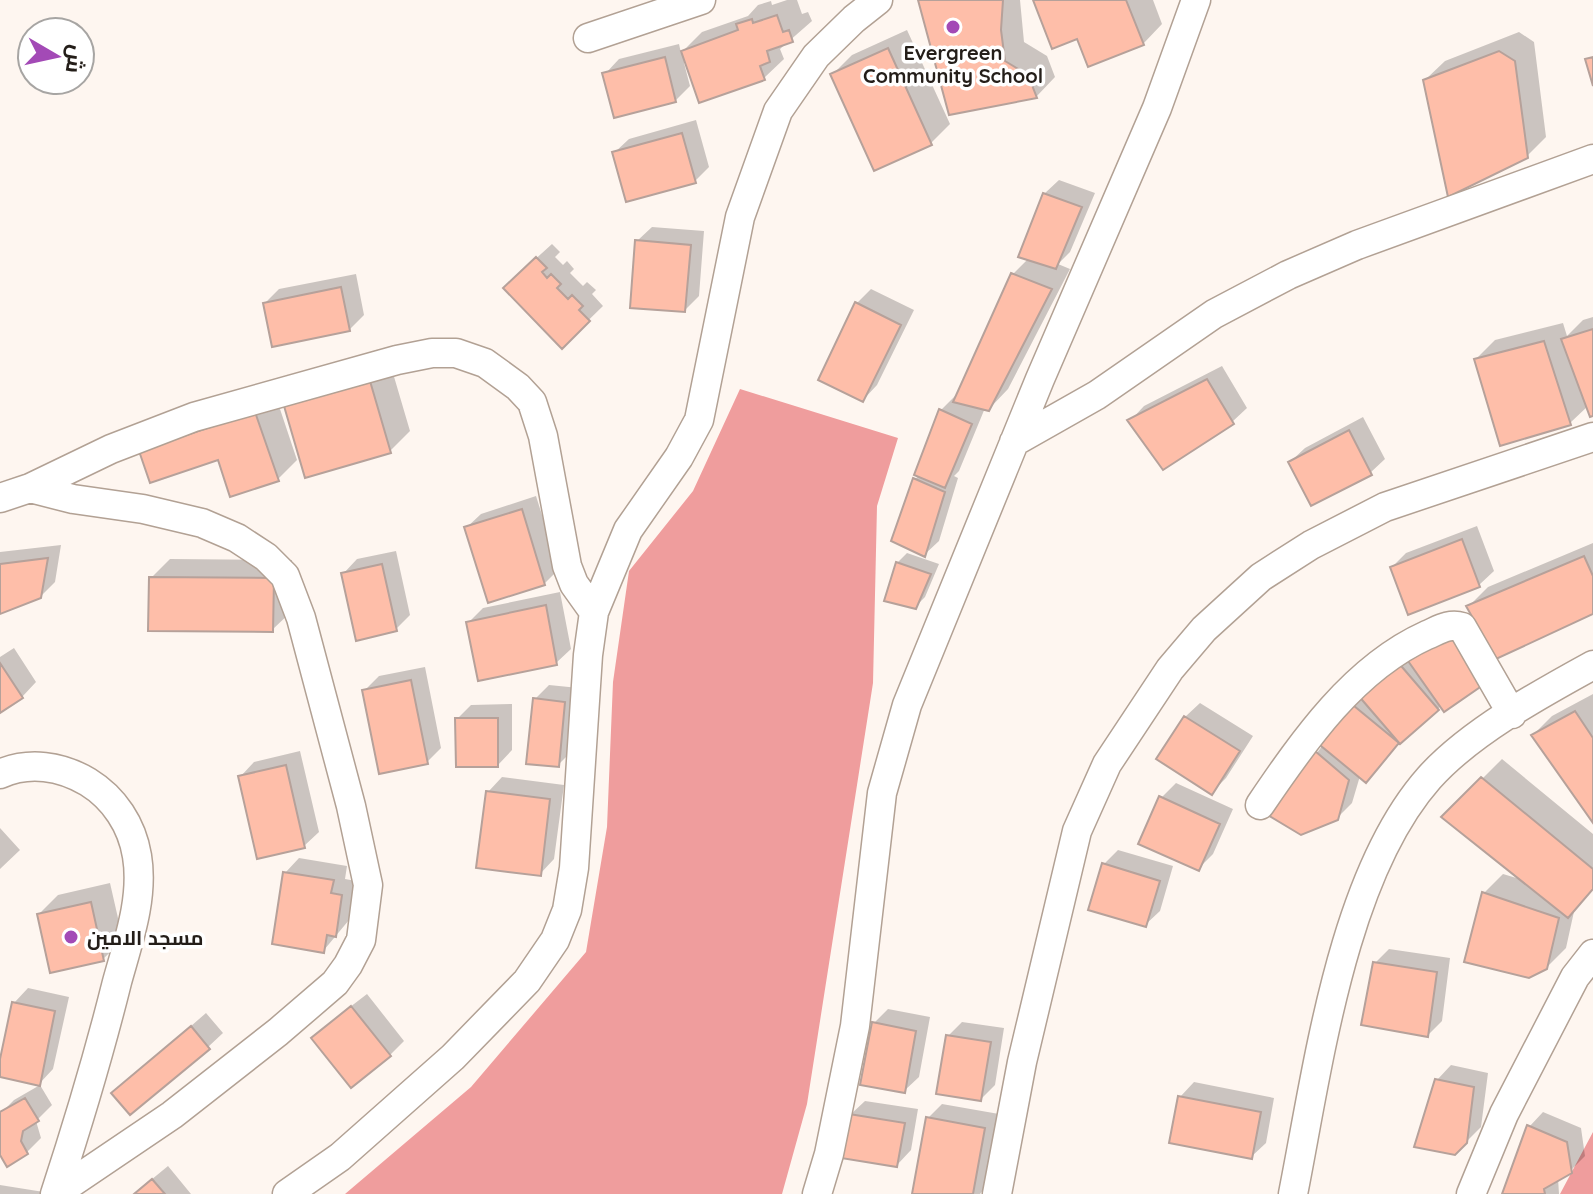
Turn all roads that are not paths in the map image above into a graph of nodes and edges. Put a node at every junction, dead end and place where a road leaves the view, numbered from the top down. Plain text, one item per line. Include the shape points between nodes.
1 (701, 0) edge
2 (878, 0) edge
3 (1196, 0) edge
4 (588, 38) dead end
5 (1593, 159) edge
6 (1593, 437) edge
7 (1014, 442) junction
8 (30, 488) junction
9 (0, 498) edge
10 (594, 612) junction
11 (1593, 665) edge
12 (1512, 714) junction
13 (0, 774) edge
14 (1260, 805) dead end
15 (1593, 954) edge
16 (55, 1194) edge
17 (287, 1194) edge
18 (817, 1194) edge
19 (997, 1194) edge
20 (1293, 1194) edge
21 (1471, 1194) edge

1 - 4 street
2 - 10 street via 816,56 778,111 740,217 699,420 628,530
3 - 7 street via 1157,108
5 - 7 street via 1288,275 1214,314 1097,395
6 - 19 street via 1385,507 1311,545 1261,577 1170,669 1107,764 1077,831
7 - 18 street via 927,653 887,772 855,1026
8 - 9 street
8 - 10 street via 194,417 397,360 456,353 485,363 532,402 567,566
8 - 16 street via 202,523 237,538 285,576 301,618 368,885 361,940 335,983 172,1115
10 - 17 street via 574,868 555,940 527,981 453,1057 340,1157
11 - 12 street
12 - 14 street via 1462,627 1450,625 1385,657 1344,696
12 - 20 street via 1430,777 1378,859 1341,963
13 - 16 street via 42,766 78,776 117,807 137,855 133,920
15 - 21 street via 1575,977 1504,1114

